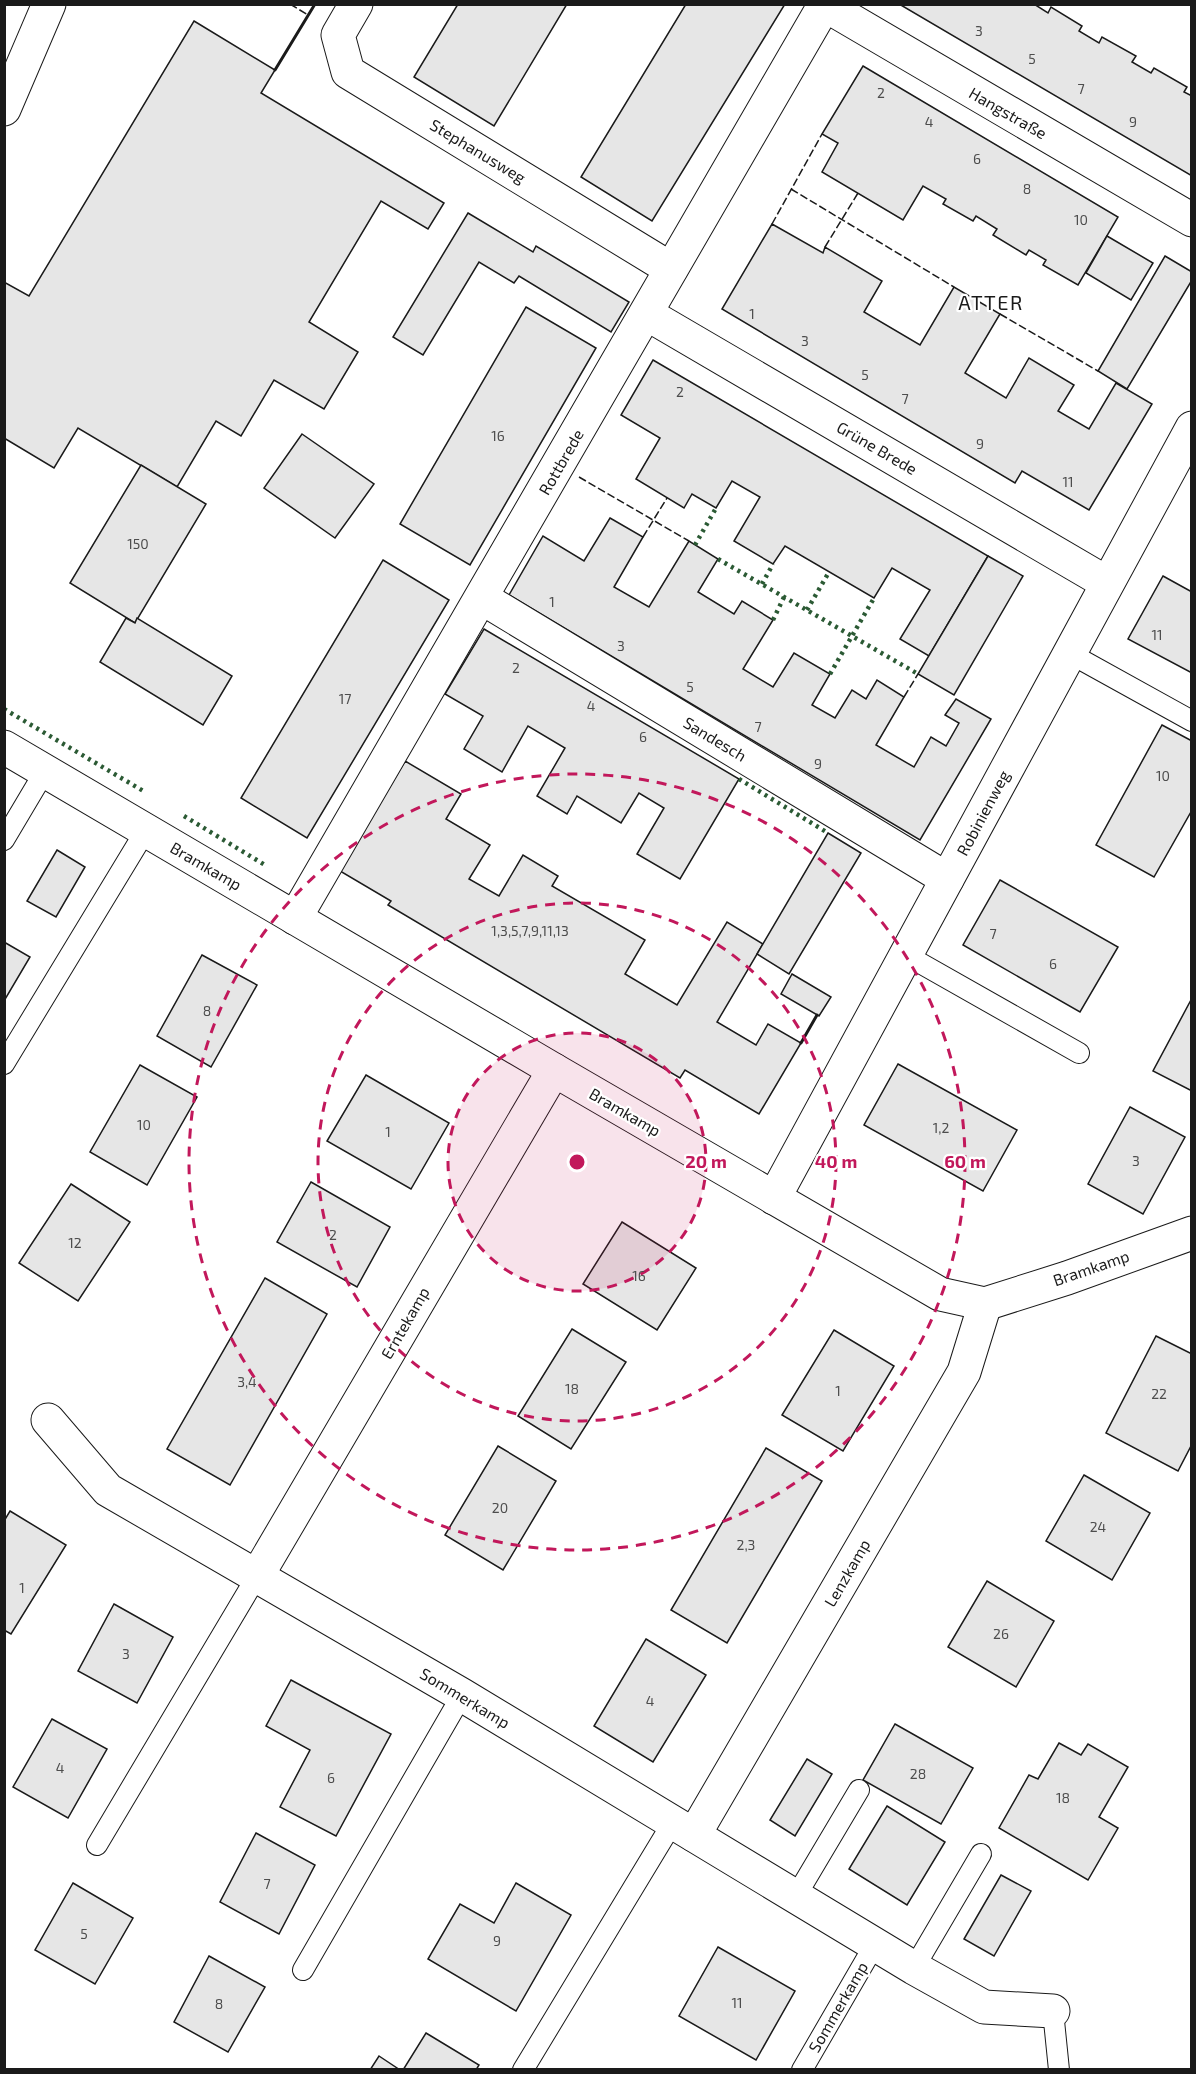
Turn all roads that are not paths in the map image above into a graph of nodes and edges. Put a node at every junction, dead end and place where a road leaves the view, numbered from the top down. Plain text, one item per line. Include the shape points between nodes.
1 (50, 4) edge
2 (356, 4) edge
3 (825, 5) edge
4 (4, 109) edge
5 (1191, 220) edge
6 (671, 269) junction
7 (647, 314) junction
8 (1191, 428) edge
9 (1107, 583) junction
10 (482, 598) junction
11 (1069, 653) junction
12 (1191, 721) edge
13 (4, 747) edge
14 (45, 771) junction
15 (146, 830) junction
16 (4, 840) edge
17 (947, 879) junction
18 (295, 918) junction
19 (906, 956) junction
20 (1080, 1053) dead end
21 (4, 1064) edge
22 (554, 1070) junction
23 (774, 1198) junction
24 (1191, 1233) edge
25 (985, 1304) junction
26 (48, 1420) dead end
27 (256, 1576) junction
28 (462, 1695) junction
29 (860, 1790) dead end
30 (683, 1828) junction
31 (97, 1845) dead end
32 (981, 1854) dead end
33 (796, 1896) junction
34 (875, 1944) junction
35 (914, 1968) junction
36 (303, 1970) dead end
37 (1053, 2011) joint
38 (523, 2070) edge
39 (802, 2070) edge
40 (1059, 2070) edge

1 - 4 street
2 - 6 street, Stephanusweg via 338,35 348,72
3 - 5 street, Hangstraße
3 - 6 street, Rottbrede
6 - 7 street, Rottbrede
7 - 9 street, Grüne Brede
7 - 10 street, Rottbrede
8 - 9 street, Robinienweg
9 - 11 street, Robinienweg
10 - 17 street, Sandesch
10 - 18 street, Rottbrede
11 - 12 lane
11 - 17 street, Robinienweg
13 - 14 street, Bramkamp
14 - 15 street, Bramkamp
14 - 16 lane
15 - 18 street, Bramkamp
15 - 21 lane
17 - 19 street, Robinienweg
18 - 22 street, Bramkamp
19 - 20 lane
19 - 23 street, Robinienweg
22 - 23 street, Bramkamp
22 - 27 street, Erntekamp
23 - 25 street, Bramkamp via 940,1294
24 - 25 street, Bramkamp
25 - 30 street, Lenzkamp via 964,1372
26 - 27 street, Sommerkamp via 108,1490
27 - 28 street, Sommerkamp
27 - 31 lane
28 - 30 street, Sommerkamp
28 - 36 lane
29 - 33 lane
30 - 33 street, Sommerkamp
30 - 38 lane
32 - 35 lane
33 - 34 street, Sommerkamp
34 - 35 street, Sommerkamp
34 - 39 lane, Sommerkamp
35 - 37 street, Sommerkamp via 984,2007
37 - 40 lane, Sommerkamp

